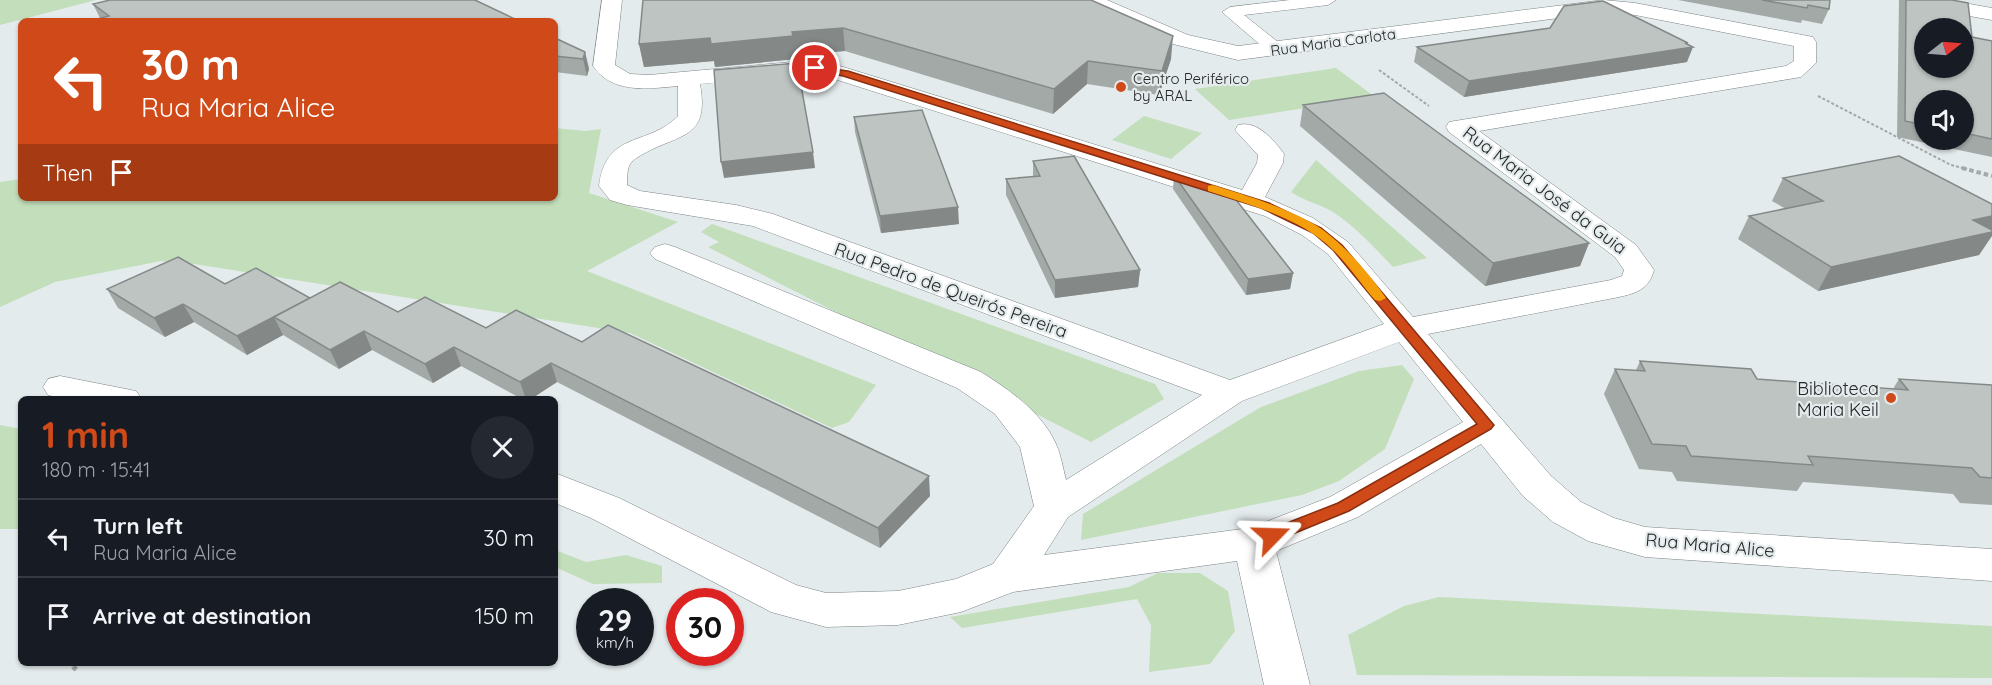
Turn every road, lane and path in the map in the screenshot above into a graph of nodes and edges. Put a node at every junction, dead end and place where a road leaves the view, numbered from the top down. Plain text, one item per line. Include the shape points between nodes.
1 (612, 0) edge
2 (1091, 0) edge
3 (1328, 0) edge
4 (1913, 0) edge
5 (1583, 7) joint
6 (1992, 14) edge
7 (1340, 41) junction
8 (1277, 50) junction
9 (1777, 75) junction
10 (688, 78) junction
11 (1458, 127) junction
12 (1247, 130) dead end
13 (1992, 176) edge
14 (1250, 201) junction
15 (665, 253) dead end
16 (1405, 328) junction
17 (60, 387) dead end
18 (1230, 393) junction
19 (108, 396) edge
20 (1486, 425) junction
21 (558, 488) edge
22 (1054, 507) junction
23 (1254, 543) junction
24 (1992, 565) edge
25 (1008, 576) junction
26 (76, 666) edge
27 (73, 670) dead end
28 (1287, 685) edge

1 - 10 street, Rua Maria Alice via 604,66 611,76 631,82
2 - 8 street, Rua Maria Carlota via 1213,51
3 - 8 lane via 1230,12
4 - 6 street
5 - 7 street, Rua Maria Carlota
5 - 9 street, Rua Maria José da Guia via 1635,9 1805,42 1805,63 1793,72
7 - 8 street, Rua Maria Carlota
7 - 11 path
9 - 11 street, Rua Maria José da Guia
9 - 13 path via 1951,165
10 - 14 street, Rua Maria Alice via 827,69
10 - 18 street, Rua Pedro de Queirós Pereira via 691,115 685,124 620,159 614,170 613,186 620,194 763,220
11 - 16 street, Rua Maria José da Guia via 1626,251 1639,270 1636,281 1619,288
12 - 14 street via 1271,154
14 - 16 street, Rua Maria Alice via 1290,216 1331,242
15 - 22 street via 969,380 1008,406 1038,444
16 - 18 street, Rua Maria José da Guia
16 - 20 street, Rua Maria Alice
17 - 19 street
18 - 22 street
20 - 23 street via 1344,507
20 - 24 street, Rua Maria Alice via 1537,486 1567,512 1602,530 1645,542
21 - 25 street via 786,600 826,610 898,608 961,595
22 - 25 street
23 - 25 street
23 - 28 street
26 - 27 path

